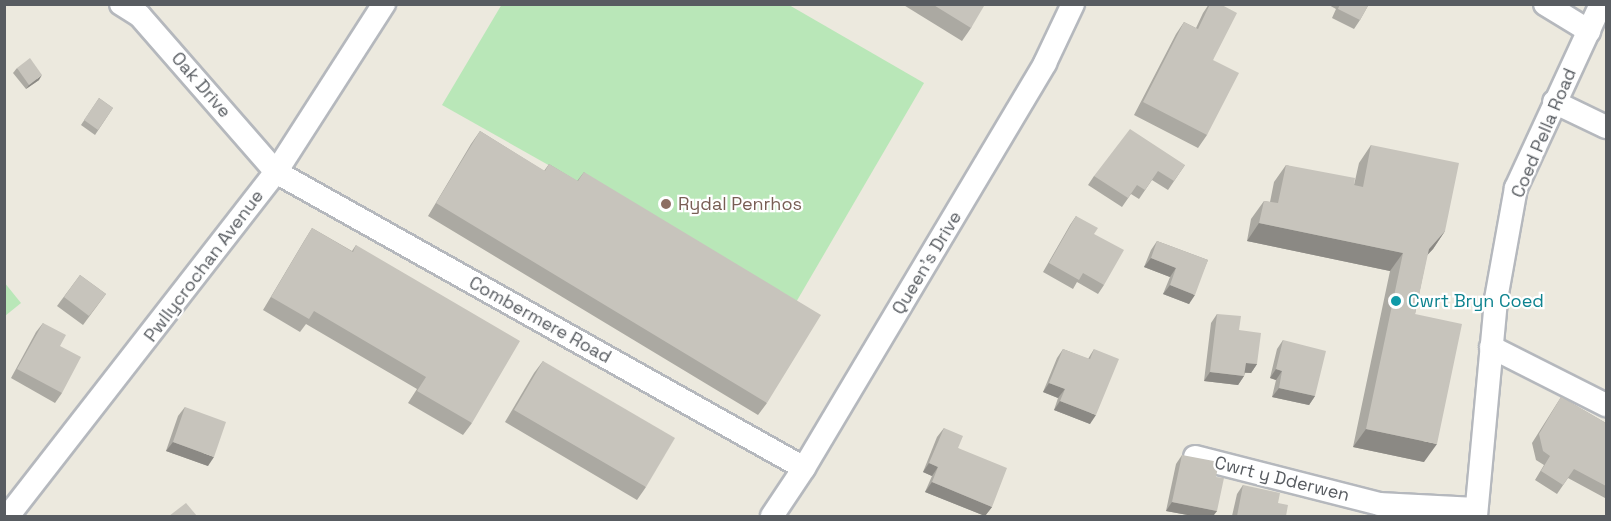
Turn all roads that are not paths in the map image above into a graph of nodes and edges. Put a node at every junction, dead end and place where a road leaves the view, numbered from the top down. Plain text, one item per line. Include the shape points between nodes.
1 (121, 4) edge
2 (384, 4) edge
3 (1073, 4) edge
4 (1545, 4) edge
5 (1601, 4) edge
6 (1589, 31) junction
7 (1554, 102) junction
8 (1606, 127) edge
9 (276, 172) junction
10 (1491, 348) junction
11 (1606, 405) edge
12 (1195, 457) edge
13 (804, 468) junction
14 (1476, 513) edge
15 (8, 516) edge
16 (772, 516) edge

1 - 9 street, Oak Drive via 140,16
2 - 9 street, Pwllycrochan Avenue
3 - 13 street, Queen's Drive via 1045,63
4 - 6 street
5 - 6 street, Coed Pella Road
6 - 7 street, Coed Pella Road
7 - 8 street
7 - 10 street, Coed Pella Road via 1516,188
9 - 13 street, Combermere Road
9 - 15 street, Pwllycrochan Avenue
10 - 11 street
10 - 14 street, Coed Pella Road
12 - 14 street, Cwrt y Dderwen via 1379,504
13 - 16 street, Queen's Drive

